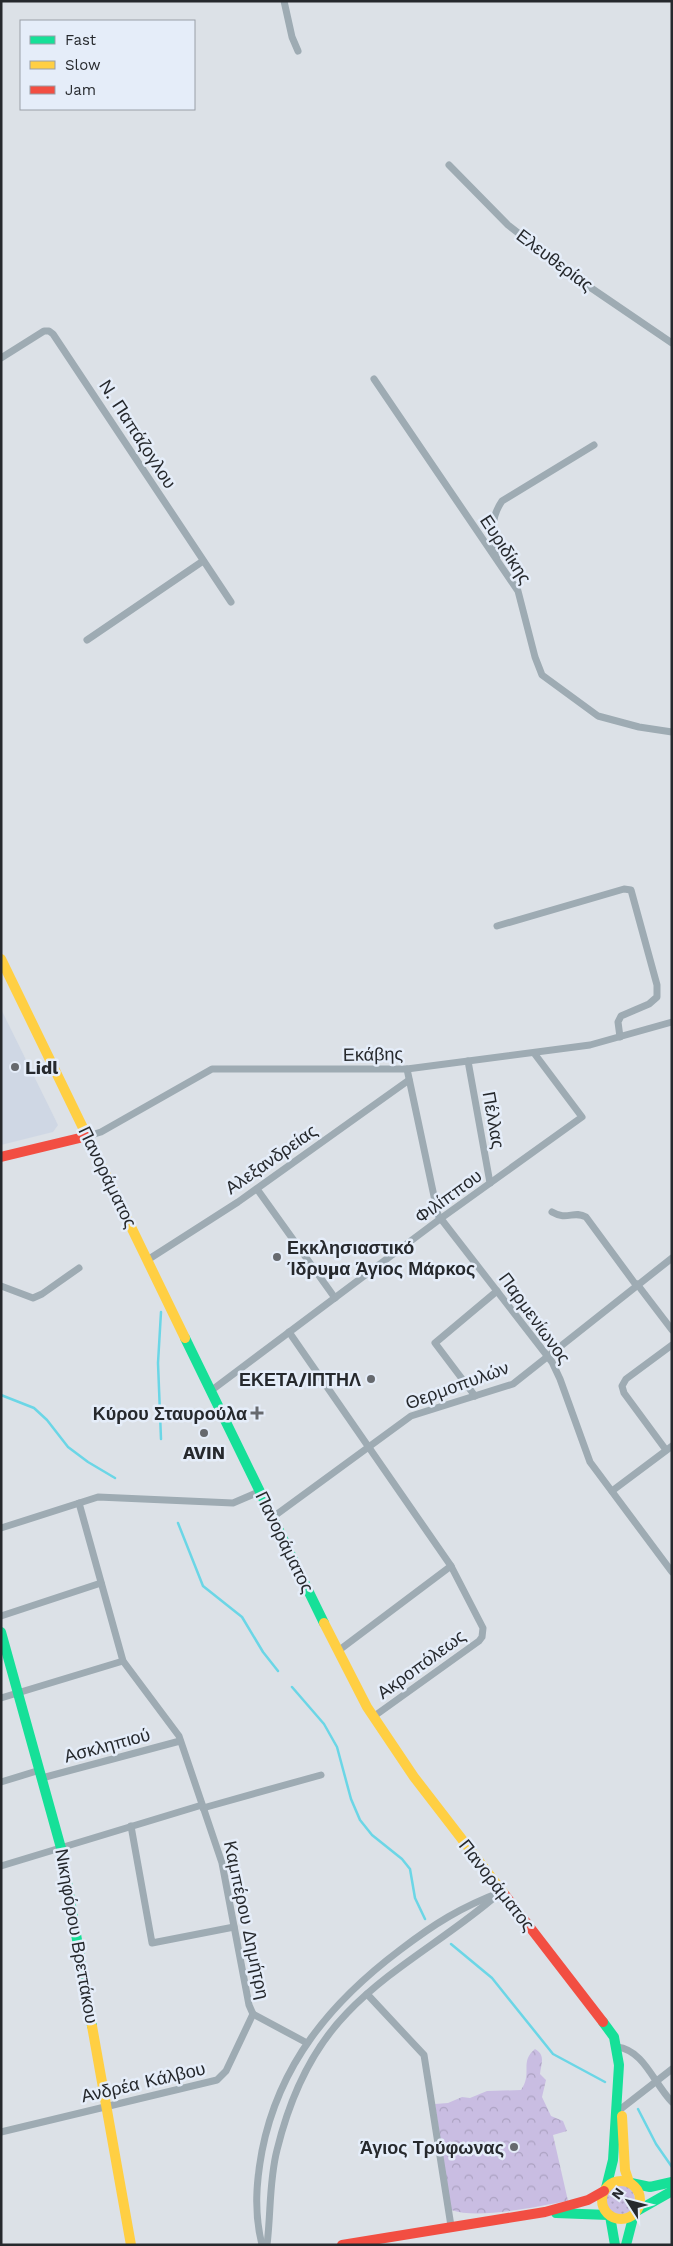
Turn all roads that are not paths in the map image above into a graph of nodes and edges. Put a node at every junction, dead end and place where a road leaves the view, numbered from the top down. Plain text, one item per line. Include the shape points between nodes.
1 (284, 1) edge
2 (298, 51) dead end
3 (449, 164) dead end
4 (672, 343) edge
5 (1, 358) edge
6 (374, 380) dead end
7 (594, 445) dead end
8 (498, 559) junction
9 (203, 561) junction
10 (231, 602) dead end
11 (87, 640) dead end
12 (672, 732) edge
13 (497, 926) dead end
14 (1, 959) edge
15 (672, 1022) edge
16 (620, 1037) junction
17 (534, 1053) junction
18 (468, 1061) junction
19 (407, 1069) junction
20 (409, 1080) junction
21 (88, 1136) junction
22 (1, 1157) edge
23 (490, 1183) junction
24 (257, 1188) junction
25 (552, 1212) dead end
26 (440, 1219) junction
27 (672, 1258) edge
28 (149, 1259) junction
29 (80, 1268) dead end
30 (636, 1284) junction
31 (1, 1286) edge
32 (497, 1290) junction
33 (335, 1298) junction
34 (672, 1330) edge
35 (289, 1332) junction
36 (672, 1345) edge
37 (548, 1356) junction
38 (212, 1390) junction
39 (475, 1396) junction
40 (368, 1446) junction
41 (670, 1448) edge
42 (261, 1491) junction
43 (612, 1491) junction
44 (79, 1503) junction
45 (273, 1517) junction
46 (1, 1528) edge
47 (451, 1566) junction
48 (672, 1572) edge
49 (101, 1583) junction
50 (1, 1616) edge
51 (1, 1632) edge
52 (338, 1651) junction
53 (123, 1661) junction
54 (20, 1693) junction
55 (1, 1698) edge
56 (373, 1717) junction
57 (180, 1741) junction
58 (41, 1774) junction
59 (321, 1775) dead end
60 (1, 1782) edge
61 (202, 1806) junction
62 (131, 1826) junction
63 (61, 1848) junction
64 (1, 1866) edge
65 (501, 1892) junction
66 (234, 1927) junction
67 (367, 1994) junction
68 (253, 2014) junction
69 (307, 2043) junction
70 (617, 2047) junction
71 (672, 2069) edge
72 (655, 2082) junction
73 (619, 2088) junction
74 (672, 2102) edge
75 (108, 2106) junction
76 (622, 2108) junction
77 (1, 2132) edge
78 (672, 2182) edge
79 (630, 2183) junction
80 (605, 2189) junction
81 (672, 2191) edge
82 (545, 2212) junction
83 (635, 2213) junction
84 (609, 2215) junction
85 (451, 2226) junction
86 (131, 2245) edge
87 (262, 2245) edge
88 (267, 2245) edge
89 (342, 2245) edge
90 (615, 2245) edge
91 (626, 2245) edge

1 - 2 street
3 - 4 street, Ελευθερίας via 513,229
5 - 9 street, Ν. Παπάζογλου via 44,331 53,334
6 - 8 street, Ευριδίκης
7 - 8 street via 502,501 496,510 492,531
8 - 12 street, Ευριδίκης via 518,591 534,657 542,675 598,716
9 - 10 street, Ν. Παπάζογλου
9 - 11 street
13 - 16 street via 624,889 631,890 657,985 657,997 621,1016 618,1022
14 - 21 main road, Πανοράματος
15 - 16 street, Εκάβης
16 - 17 street, Εκάβης
17 - 18 street, Εκάβης
17 - 23 street, Φιλίππου via 582,1117
18 - 19 street, Εκάβης
18 - 23 street, Πέλλας
19 - 20 street, Παρμενίωνος
19 - 21 street, Εκάβης via 212,1069 101,1132
20 - 24 street, Αλεξανδρείας
20 - 26 street, Παρμενίωνος
21 - 22 main road
21 - 28 main road, Πανοράματος
23 - 26 street, Φιλίππου
24 - 28 street, Αλεξανδρείας
24 - 33 street
25 - 30 street via 562,1217 578,1214 586,1217
26 - 32 street, Παρμενίωνος
26 - 33 street, Φιλίππου
27 - 30 street, Θερμοπυλών
28 - 38 main road, Πανοράματος
29 - 31 street via 33,1298
30 - 34 street
30 - 37 street, Θερμοπυλών
32 - 37 street, Παρμενίωνος
32 - 39 street via 435,1343
33 - 35 street, Φιλίππου
35 - 38 street, Φιλίππου
35 - 40 street
36 - 41 street via 626,1379 622,1386 624,1393
37 - 39 street, Θερμοπυλών via 511,1386
37 - 43 street, Παρμενίωνος via 560,1378 588,1458
38 - 42 main road, Πανοράματος
39 - 40 street, Θερμοπυλών via 411,1416
40 - 45 street, Θερμοπυλών
40 - 47 street
41 - 43 street
42 - 44 street via 233,1503 104,1497
42 - 45 main road, Πανοράματος
43 - 48 street, Παρμενίωνος
44 - 46 street
44 - 49 street, Καμπέρου Δημήτρη
45 - 52 main road, Πανοράματος
47 - 52 street
47 - 56 street, Ακροπόλεως via 484,1632 479,1640
49 - 50 street
49 - 53 street, Καμπέρου Δημήτρη
51 - 54 main road, Νικηφόρου Βρεττάκου
52 - 56 main road, Πανοράματος
53 - 54 street
53 - 57 street, Καμπέρου Δημήτρη via 176,1730
54 - 55 street
54 - 58 main road, Νικηφόρου Βρεττάκου
56 - 65 main road, Πανοράματος via 419,1785
57 - 58 street, Ασκληπιού
57 - 61 street, Καμπέρου Δημήτρη
58 - 60 street, Ασκληπιού
58 - 63 main road, Νικηφόρου Βρεττάκου
59 - 61 street
61 - 62 street
61 - 66 street, Καμπέρου Δημήτρη via 222,1862
62 - 63 street
62 - 66 street via 152,1943
63 - 64 street
63 - 75 main road, Νικηφόρου Βρεττάκου
65 - 67 street
65 - 69 street via 452,1913 384,1962 342,1998
65 - 70 main road, Πανοράματος via 607,2027
66 - 68 street, Καμπέρου Δημήτρη
67 - 85 street via 424,2055
67 - 88 street via 347,2013 319,2049 285,2119 270,2189
68 - 69 street
68 - 75 street, Ανδρέα Κάλβου via 226,2071 217,2080
69 - 87 street via 280,2093 264,2141 256,2204
70 - 72 street via 634,2053
70 - 73 main road, Πανοράματος
71 - 72 street
72 - 74 street
72 - 76 street
73 - 76 main road, Πανοράματος
73 - 80 main road, Πανοράματος via 614,2156
75 - 77 street, Ανδρέα Κάλβου
75 - 86 main road, Νικηφόρου Βρεττάκου
76 - 79 main road, Πανοράματος via 625,2170
78 - 79 main road via 650,2186
79 - 80 main road via 618,2181
79 - 83 main road via 640,2197
80 - 82 main road via 588,2200
80 - 84 main road via 602,2203
81 - 83 main road
82 - 84 main road
82 - 85 main road
83 - 84 main road via 622,2219
83 - 91 main road
84 - 90 main road
85 - 89 main road

